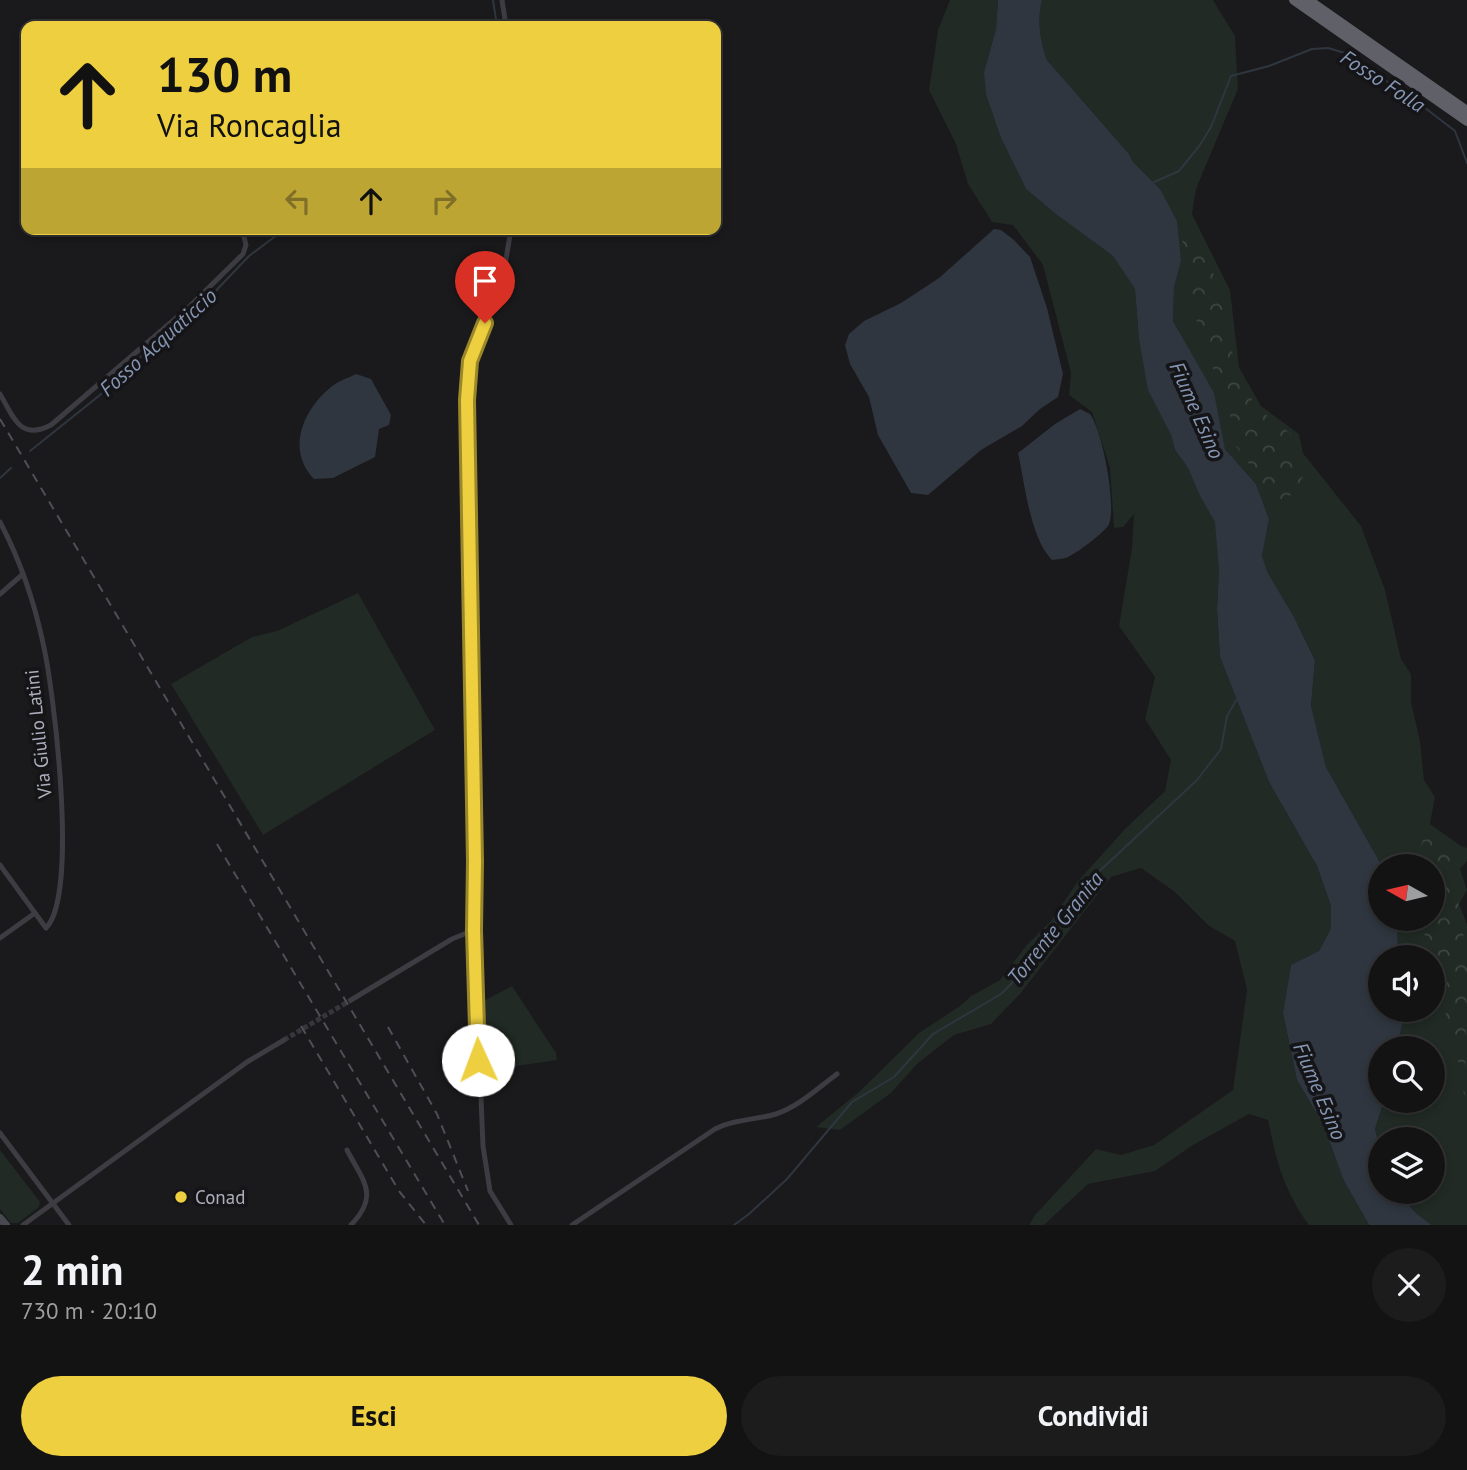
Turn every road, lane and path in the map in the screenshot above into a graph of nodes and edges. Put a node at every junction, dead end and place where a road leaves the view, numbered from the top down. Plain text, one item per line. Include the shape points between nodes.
1 (502, 0) edge
2 (1294, 0) edge
3 (1308, 0) edge
4 (505, 21) edge
5 (1467, 111) edge
6 (1467, 121) edge
7 (244, 235) edge
8 (510, 235) edge
9 (0, 394) edge
10 (0, 522) edge
11 (23, 574) junction
12 (0, 594) edge
13 (0, 865) edge
14 (35, 913) junction
15 (474, 930) junction
16 (0, 938) edge
17 (351, 1000) tunnel mouth
18 (284, 1040) tunnel mouth
19 (837, 1074) dead end
20 (0, 1133) edge
21 (346, 1150) dead end
22 (52, 1204) junction
23 (0, 1217) edge
24 (6, 1225) edge
25 (23, 1225) edge
26 (69, 1225) edge
27 (351, 1225) edge
28 (511, 1225) edge
29 (572, 1225) edge

1 - 4 street
2 - 6 highway
3 - 5 highway
7 - 9 street via 243,254 189,307 51,425 30,432 19,426
8 - 15 street via 502,283 472,354 468,377
10 - 11 street, Via Giulio Latini
11 - 12 street
11 - 14 street, Via Giulio Latini via 54,701 63,832 54,917 46,928
13 - 14 street
14 - 16 street
15 - 17 street
15 - 28 street via 484,1156 491,1191
18 - 22 street
19 - 29 street via 787,1110 715,1129
20 - 22 street
21 - 27 street via 368,1196 365,1211
22 - 25 street
22 - 26 street
23 - 24 main road

